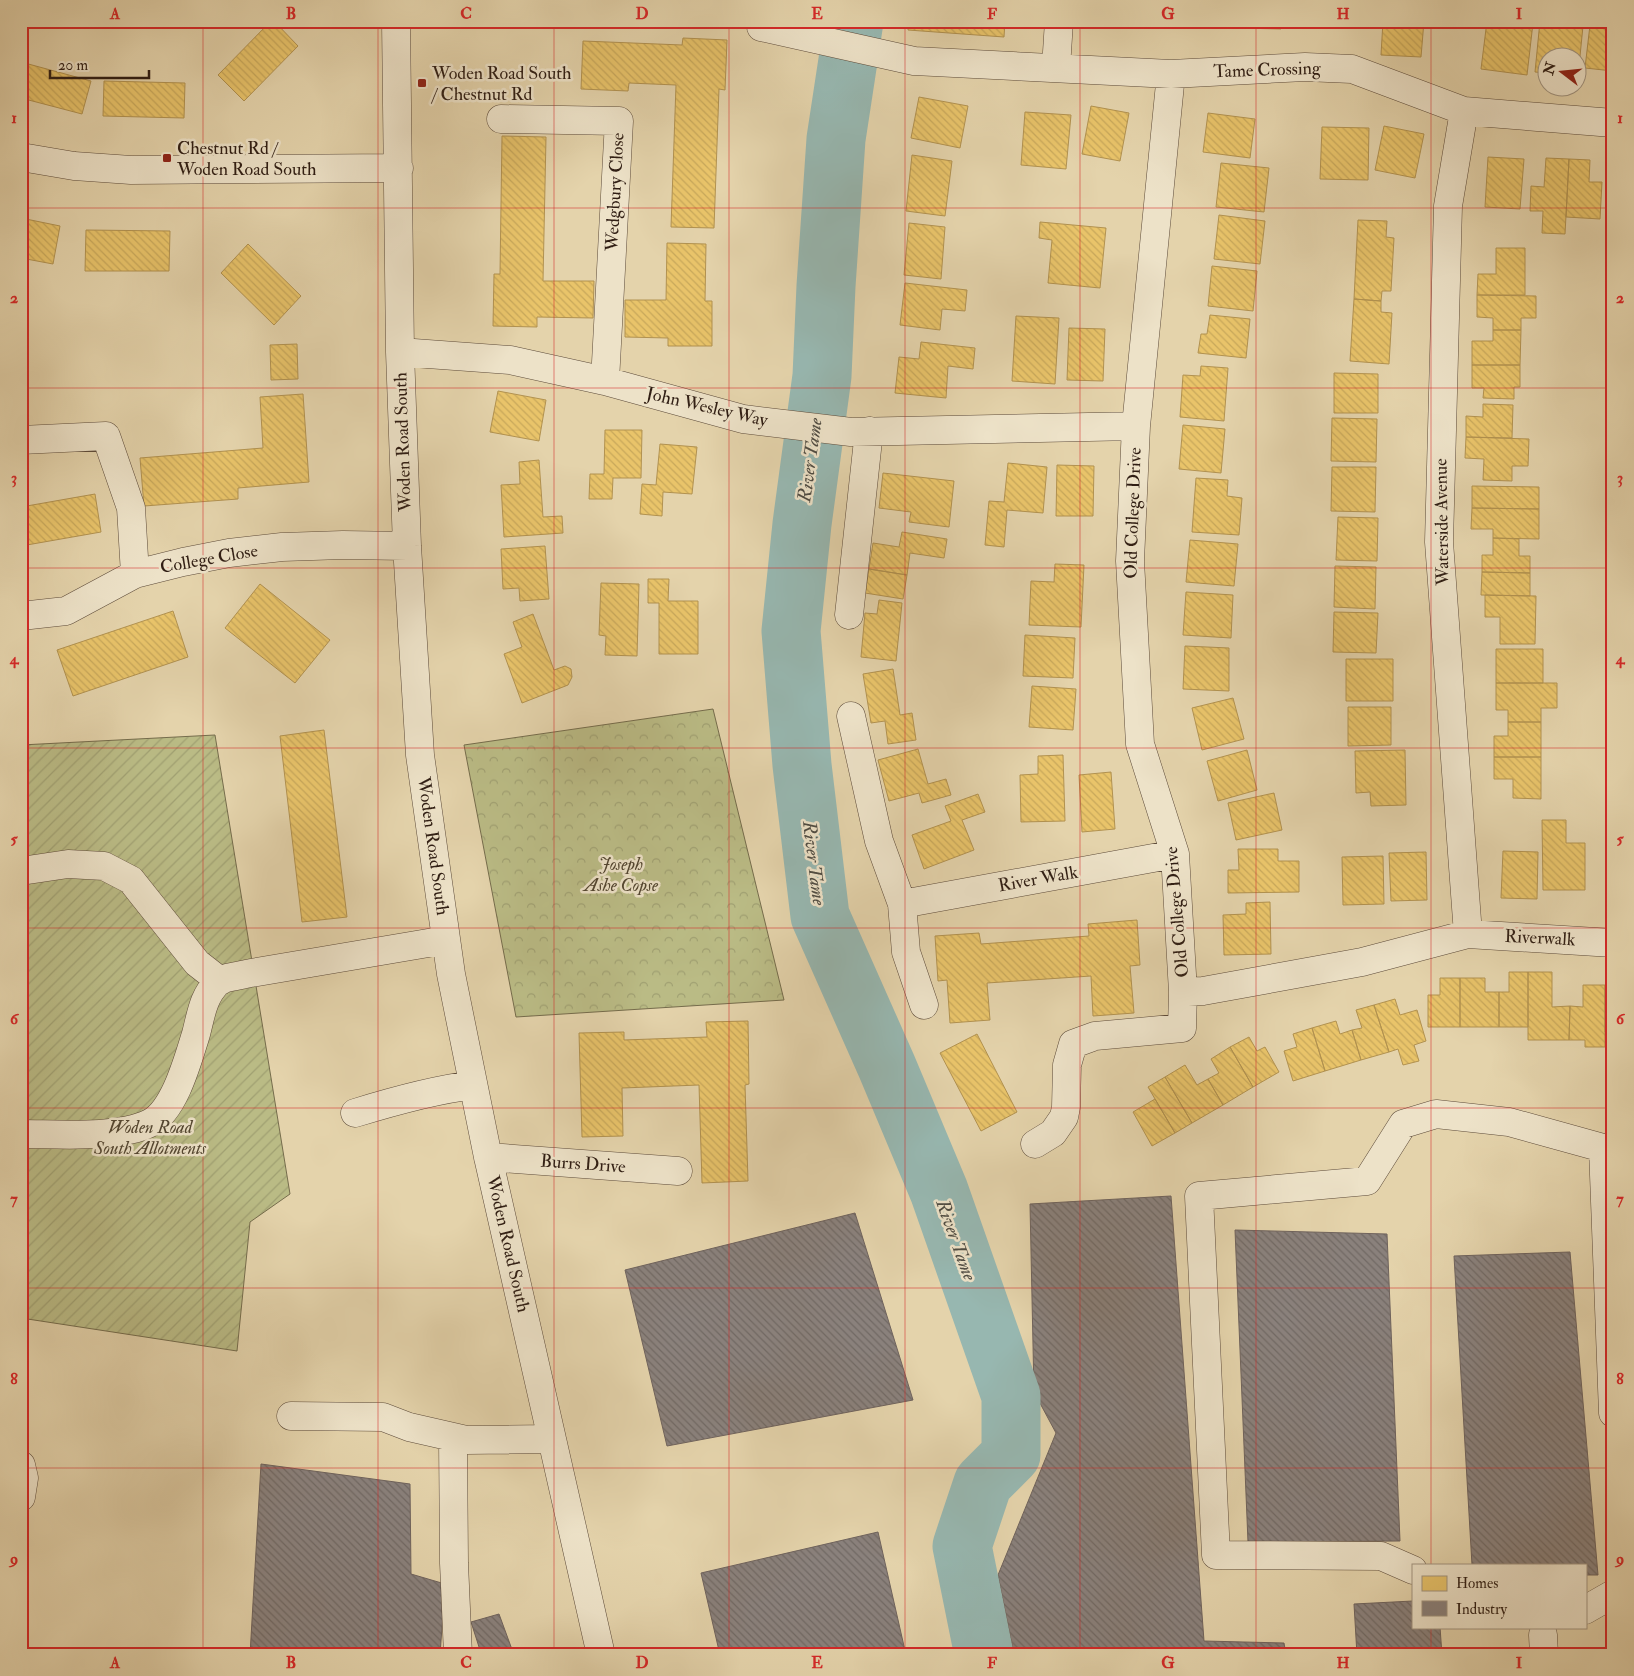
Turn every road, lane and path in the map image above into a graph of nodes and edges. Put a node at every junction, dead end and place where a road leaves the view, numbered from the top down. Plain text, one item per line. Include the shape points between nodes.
1 (396, 21) edge
2 (1059, 21) edge
3 (761, 27) dead end
4 (1056, 68) junction
5 (1171, 74) junction
6 (1464, 111) junction
7 (501, 119) dead end
8 (1613, 123) edge
9 (21, 157) edge
10 (399, 168) junction
11 (400, 352) junction
12 (605, 381) junction
13 (1136, 426) junction
14 (860, 432) junction
15 (21, 440) edge
16 (407, 546) junction
17 (135, 574) junction
18 (849, 615) dead end
19 (21, 616) edge
20 (851, 716) dead end
21 (1175, 854) junction
22 (21, 871) edge
23 (902, 904) junction
24 (1468, 934) junction
25 (446, 940) junction
26 (1613, 943) edge
27 (220, 981) junction
28 (1184, 992) junction
29 (924, 1005) dead end
30 (473, 1085) junction
31 (354, 1113) dead end
32 (21, 1134) edge
33 (1036, 1144) dead end
34 (488, 1158) junction
35 (678, 1171) dead end
36 (1613, 1413) edge
37 (290, 1416) dead end
38 (453, 1437) junction
39 (552, 1439) junction
40 (21, 1465) edge
41 (21, 1498) edge
42 (1412, 1570) edge
43 (1613, 1594) edge
44 (1586, 1609) edge
45 (458, 1655) edge
46 (601, 1655) edge

1 - 10 street, Woden Road South
2 - 4 street
3 - 4 street, Tame Crossing via 914,61
4 - 5 street, Tame Crossing
5 - 6 street, Tame Crossing via 1305,67 1352,69
5 - 13 street, Old College Drive
6 - 8 street, Tame Crossing
6 - 24 street, Waterside Avenue via 1448,206 1439,542
7 - 12 street, Wedgbury Close via 619,121
9 - 10 street via 74,166 131,170
10 - 11 street, Woden Road South
11 - 12 street, John Wesley Way via 510,360
11 - 16 street, Woden Road South
12 - 14 street, John Wesley Way via 743,419
13 - 14 street, John Wesley Way
13 - 21 street, Old College Drive via 1130,561 1140,744
14 - 18 street
15 - 17 street via 106,436 131,508
16 - 17 street, College Close via 282,547 229,553
16 - 25 street, Woden Road South via 420,754
17 - 19 street, College Close via 66,611
20 - 23 street via 879,841
21 - 23 street, River Walk
21 - 28 street, Old College Drive
22 - 27 street via 68,864 104,866 131,880 197,963
23 - 29 street via 906,952
24 - 26 street, Riverwalk
24 - 28 street, Old College Drive via 1362,962
25 - 27 street
25 - 30 street, Woden Road South
27 - 32 street via 206,998 180,1081 166,1110 150,1123 118,1133
28 - 33 street via 1182,1028 1096,1036 1073,1044 1067,1064 1064,1117 1053,1133
30 - 31 street
30 - 34 street, Woden Road South
34 - 35 street, Burrs Drive
34 - 39 street, Woden Road South
36 - 42 street via 1603,1148 1509,1122 1436,1114 1403,1124 1367,1181 1199,1196 1216,1555 1381,1556
37 - 38 street via 383,1418
38 - 39 street via 466,1440
38 - 45 street
39 - 46 street, Woden Road South
40 - 41 street via 24,1478
43 - 44 street

